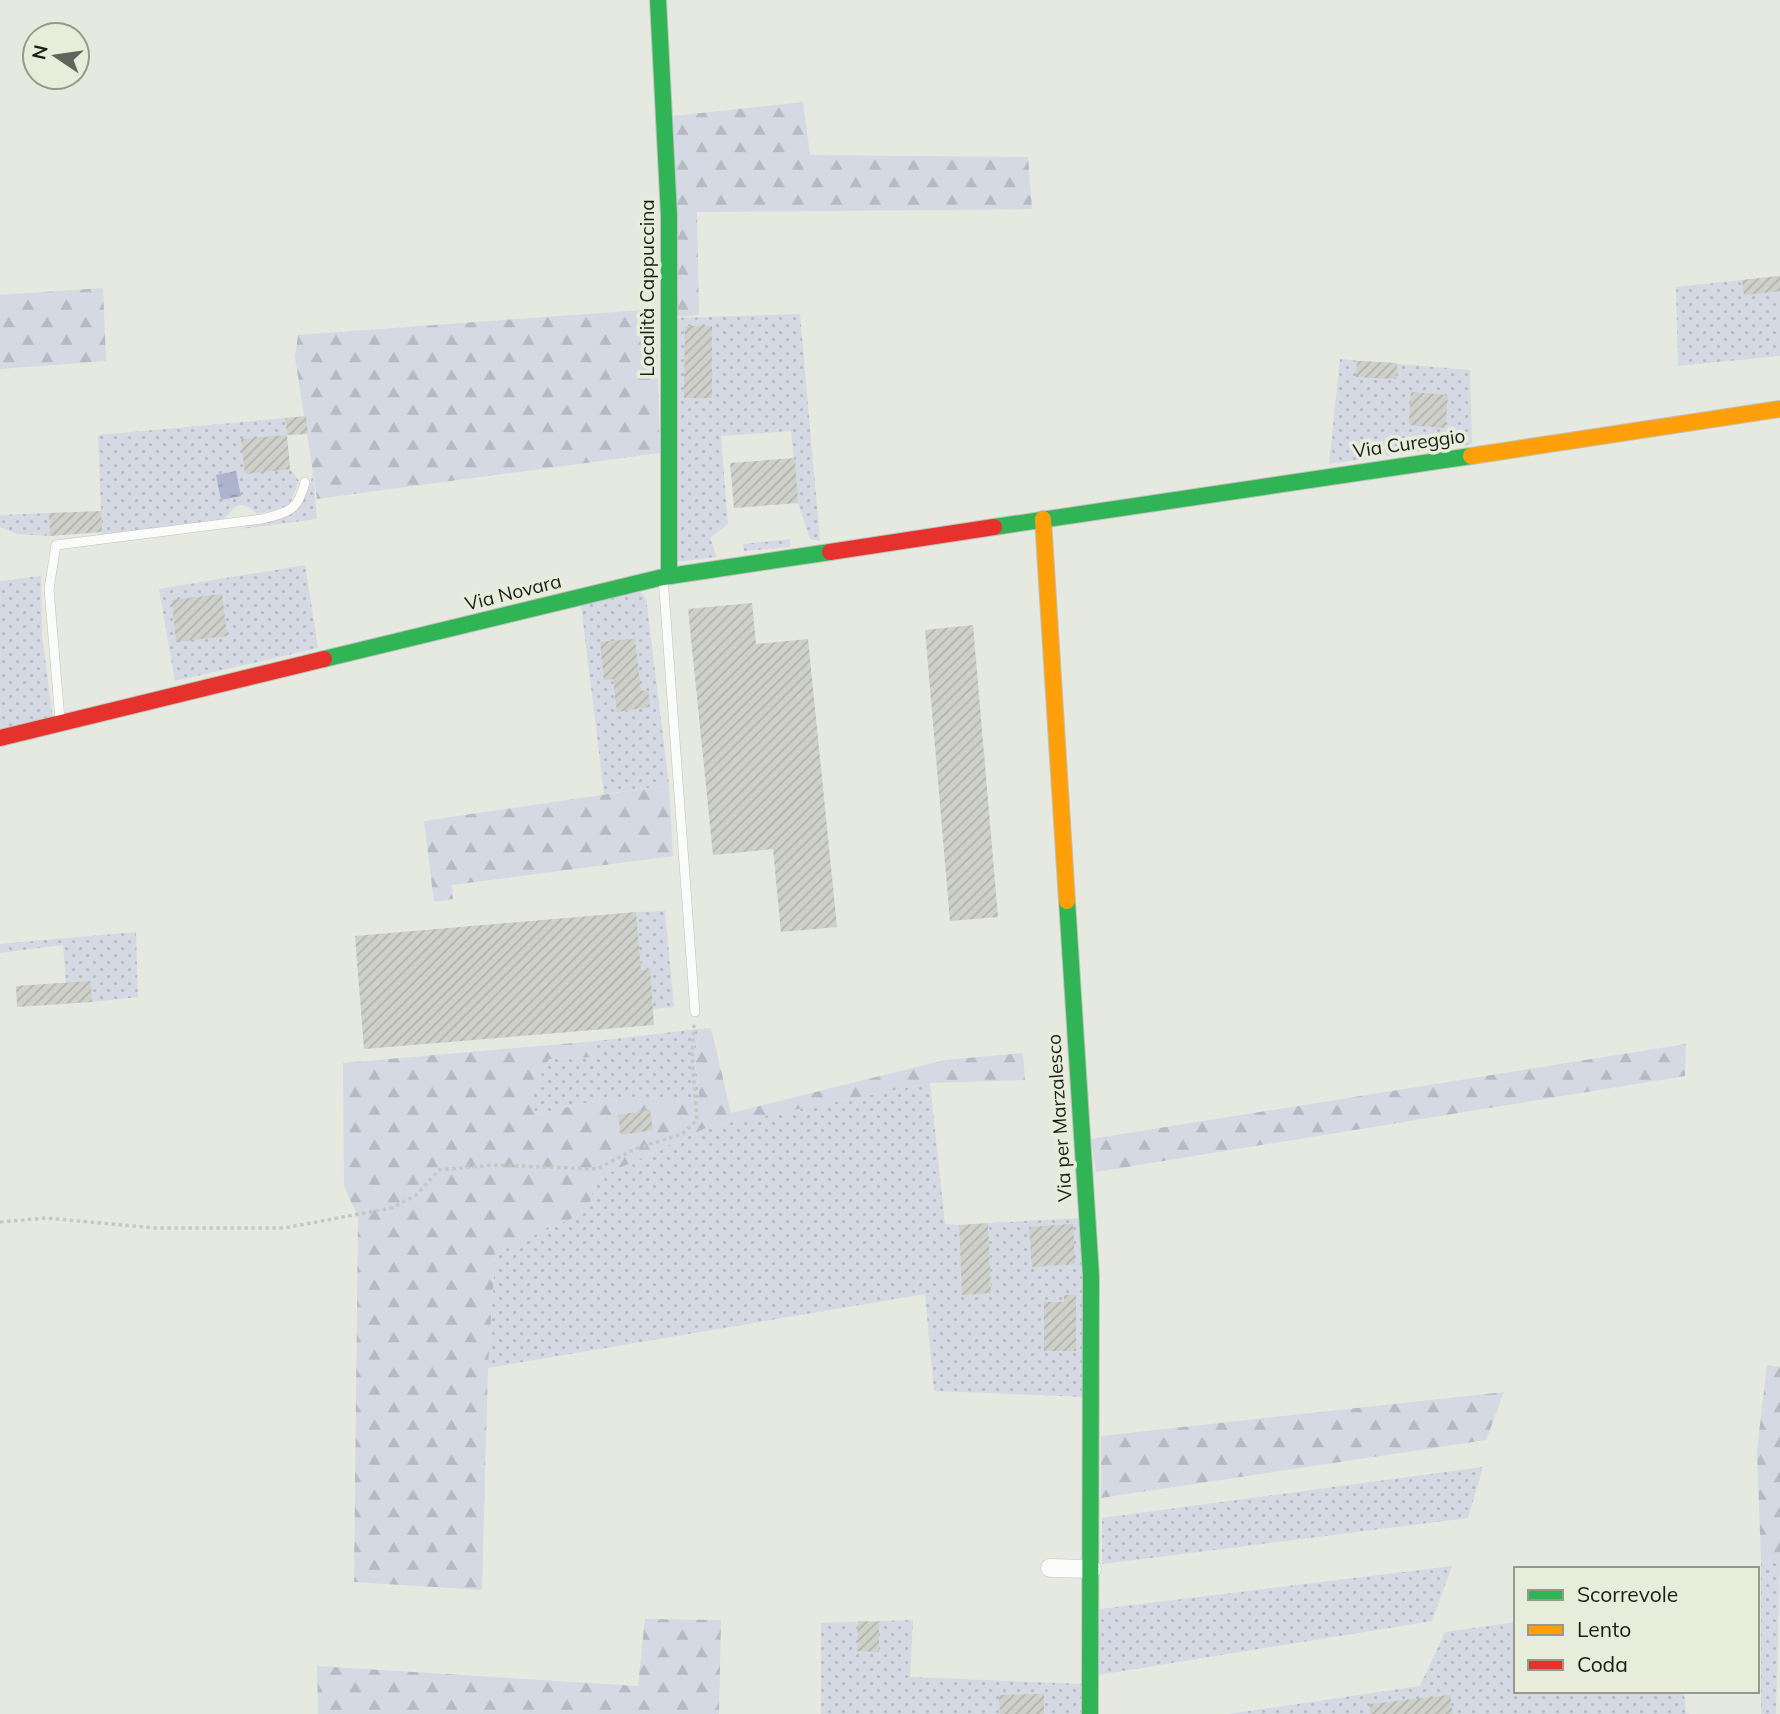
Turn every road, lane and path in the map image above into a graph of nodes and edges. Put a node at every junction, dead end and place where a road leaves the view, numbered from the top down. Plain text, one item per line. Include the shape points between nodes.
1 (658, 0) edge
2 (1780, 409) edge
3 (305, 482) dead end
4 (1043, 519) junction
5 (666, 576) junction
6 (60, 723) junction
7 (0, 738) edge
8 (695, 1012) joint
9 (0, 1222) edge
10 (1050, 1568) dead end
11 (1092, 1569) junction
12 (1090, 1714) edge

1 - 5 main road, Località Cappuccina via 667,160
2 - 4 main road, Via Cureggio
3 - 6 lane via 300,501 287,512 262,519 56,545 49,589
4 - 5 main road, Via Novara
4 - 11 main road, Via per Marzalesco via 1091,1276
5 - 6 main road, Via Novara
5 - 8 lane
6 - 7 main road, Via Novara
8 - 9 path via 692,1057 697,1120 682,1134 635,1149 597,1169 493,1165 439,1170 415,1196 391,1208 284,1228 155,1228 46,1218
10 - 11 street
11 - 12 main road, Via per Marzalesco

